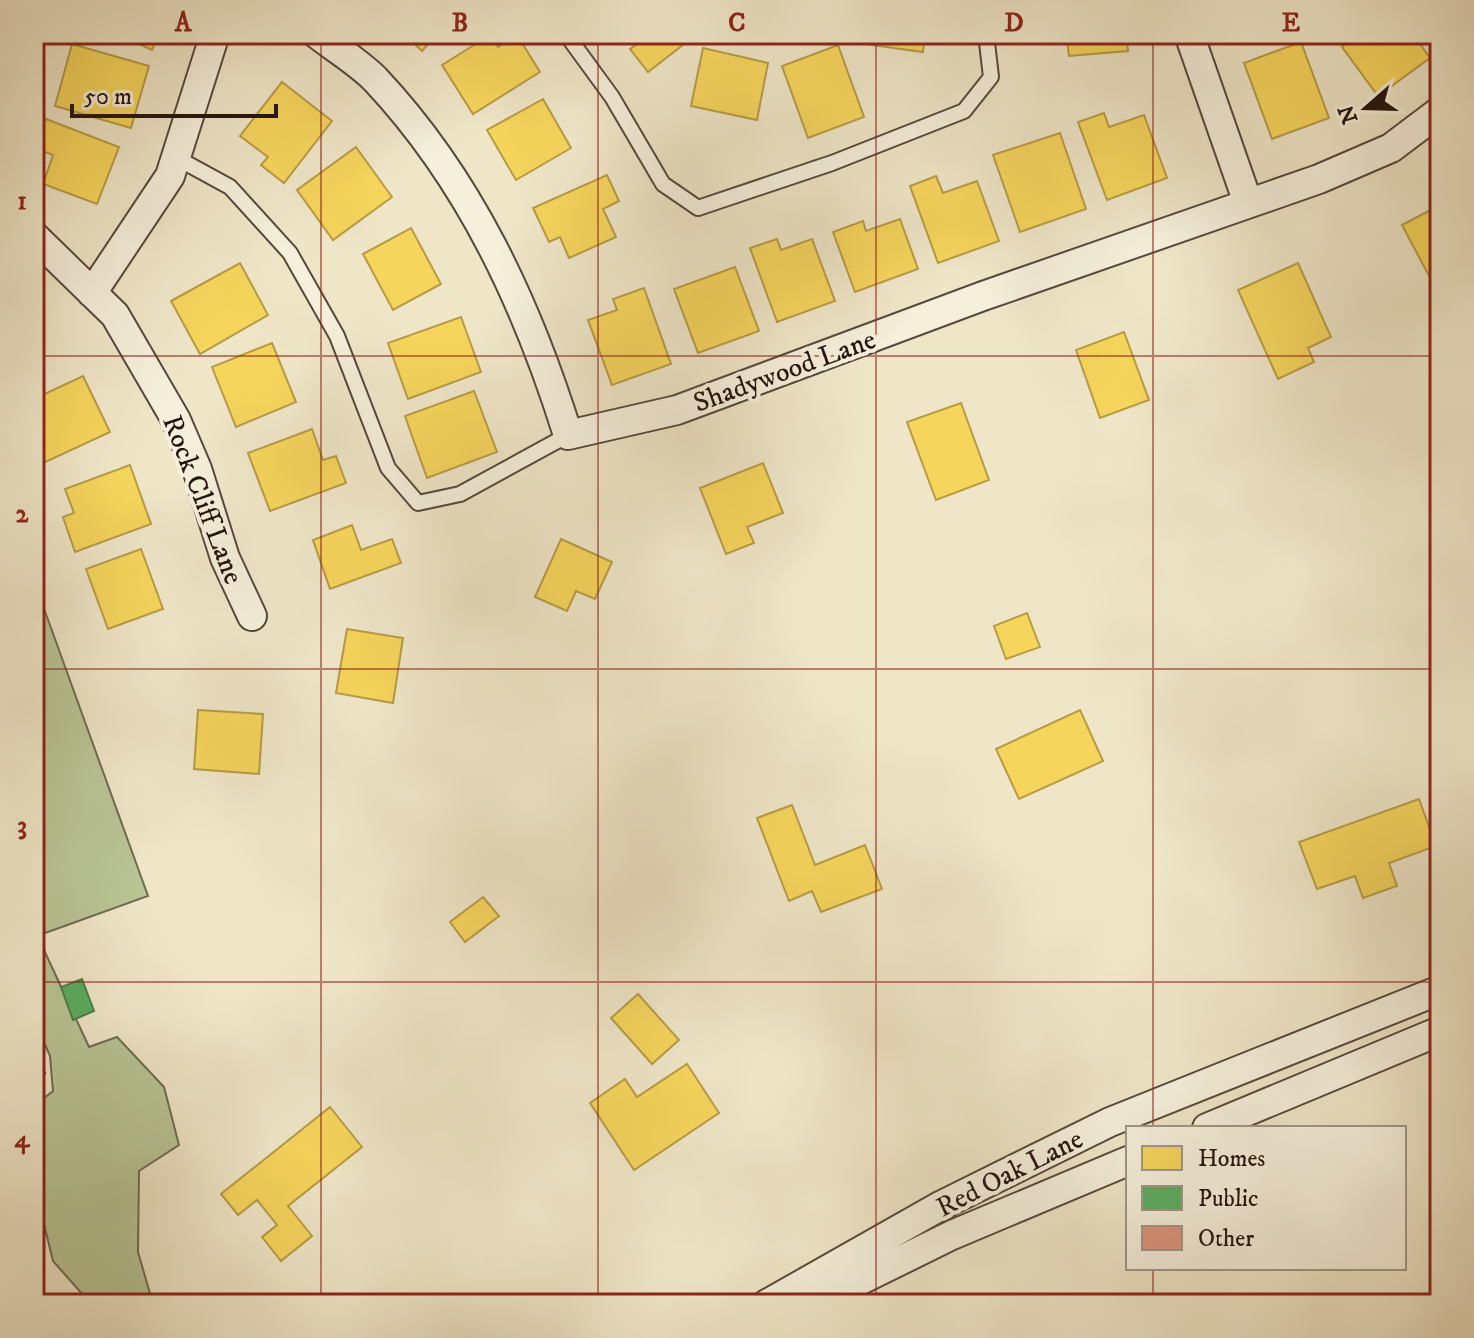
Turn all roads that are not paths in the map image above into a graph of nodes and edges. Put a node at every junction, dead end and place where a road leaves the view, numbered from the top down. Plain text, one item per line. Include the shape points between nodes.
1 (215, 34) edge
2 (317, 34) edge
3 (566, 34) edge
4 (986, 34) edge
5 (1189, 34) edge
6 (1440, 111) edge
7 (175, 157) junction
8 (1248, 203) junction
9 (34, 236) edge
10 (92, 293) junction
11 (568, 435) junction
12 (252, 616) dead end
13 (1440, 990) edge
14 (1440, 1031) edge
15 (1212, 1126) edge
16 (1126, 1162) edge
17 (767, 1304) edge
18 (812, 1304) edge

1 - 7 street
2 - 11 street via 373,78 433,149 474,210 532,331
3 - 4 lane via 612,97 663,184 698,208 964,111 991,77
5 - 8 street
6 - 8 street, Shadywood Lane via 1391,148
7 - 10 street via 170,176
7 - 11 lane via 230,187 290,253 337,336 388,468 418,503 460,494
8 - 11 street, Shadywood Lane via 677,410
9 - 10 street, Rock Cliff Lane
10 - 12 street, Rock Cliff Lane via 115,315 176,420 225,558
13 - 17 street, Red Oak Lane via 1110,1122 942,1205
14 - 15 street
16 - 18 street, Red Oak Lane via 952,1235

